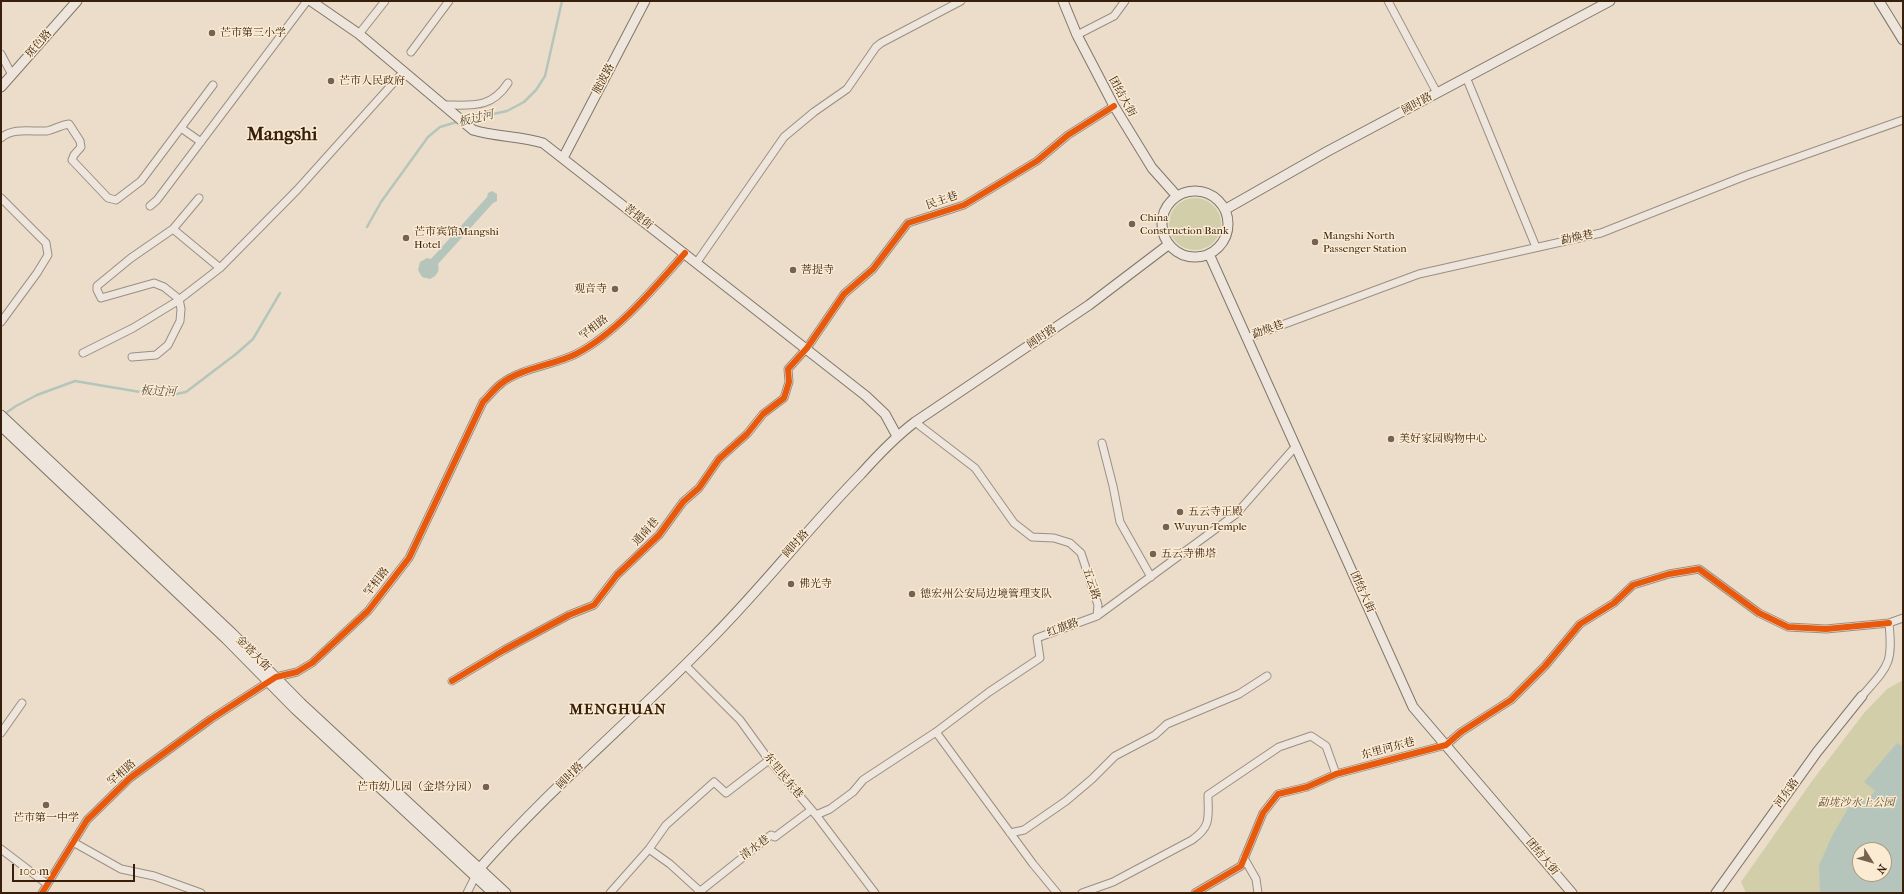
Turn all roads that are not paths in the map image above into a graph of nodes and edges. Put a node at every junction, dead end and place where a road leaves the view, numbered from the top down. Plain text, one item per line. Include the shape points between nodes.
1 (77, 1) edge
2 (307, 1) edge
3 (311, 1) edge
4 (385, 1) edge
5 (449, 1) edge
6 (645, 1) edge
7 (961, 1) edge
8 (1063, 1) edge
9 (1125, 1) edge
10 (1388, 1) edge
11 (1610, 1) edge
12 (1879, 1) edge
13 (359, 34) junction
14 (1077, 35) junction
15 (1903, 40) edge
16 (411, 52) dead end
17 (1, 54) edge
18 (404, 71) junction
19 (12, 75) junction
20 (1466, 78) junction
21 (508, 83) dead end
22 (213, 85) dead end
23 (1, 87) edge
24 (1437, 93) junction
25 (1114, 106) junction
26 (447, 108) junction
27 (1903, 120) edge
28 (181, 128) junction
29 (2, 135) edge
30 (201, 142) junction
31 (562, 158) junction
32 (1176, 195) junction
33 (1, 198) edge
34 (199, 198) dead end
35 (150, 206) dead end
36 (1226, 209) junction
37 (173, 229) junction
38 (1168, 245) junction
39 (1536, 247) junction
40 (685, 253) junction
41 (1209, 254) junction
42 (697, 262) junction
43 (220, 268) junction
44 (180, 299) junction
45 (1, 322) edge
46 (1246, 338) junction
47 (807, 348) junction
48 (83, 353) dead end
49 (132, 357) dead end
50 (1, 415) edge
51 (915, 422) junction
52 (1, 426) edge
53 (14, 433) junction
54 (897, 436) junction
55 (1102, 442) dead end
56 (1296, 446) junction
57 (1151, 577) junction
58 (1097, 616) junction
59 (1903, 618) edge
60 (1889, 623) junction
61 (685, 665) junction
62 (1267, 676) dead end
63 (272, 679) junction
64 (452, 681) dead end
65 (1862, 696) joint
66 (22, 703) dead end
67 (936, 732) junction
68 (1, 733) edge
69 (1446, 745) junction
70 (770, 760) junction
71 (1336, 774) junction
72 (814, 812) junction
73 (1010, 833) junction
74 (73, 842) junction
75 (1, 849) edge
76 (649, 849) junction
77 (1244, 858) junction
78 (477, 873) junction
79 (47, 884) junction
80 (700, 892) edge
81 (42, 893) edge
82 (201, 893) edge
83 (468, 893) edge
84 (493, 893) edge
85 (506, 893) edge
86 (610, 893) edge
87 (875, 893) edge
88 (1057, 893) edge
89 (1082, 893) edge
90 (1195, 893) edge
91 (1258, 893) edge
92 (1572, 893) edge
93 (1716, 893) edge

1 - 19 main road, 斑色路
2 - 30 street
3 - 13 main road
4 - 13 street
5 - 16 street
6 - 31 main road, 胞波路
7 - 42 street via 881,43 847,89 789,132
8 - 14 main road, 团结大街
9 - 14 street via 1114,16
10 - 24 street
11 - 20 main road, 阔时路
12 - 15 main road
13 - 18 main road, 菩提街
14 - 25 main road, 团结大街
17 - 19 street
18 - 26 main road, 菩提街
18 - 43 street via 298,190
19 - 23 main road, 斑色路
20 - 24 main road, 阔时路
20 - 39 street
21 - 26 street via 500,94 490,101 476,106
22 - 28 street
24 - 36 main road, 阔时路
25 - 32 main road, 团结大街 via 1152,168
25 - 47 street, 民主巷 via 1068,135 1037,161 964,205 908,223 873,269 844,294
26 - 31 main road, 菩提街 via 473,130 528,138 543,143
27 - 39 street, 勐焕巷 via 1745,176 1601,233
28 - 29 street via 141,181 116,200 108,198 72,160 81,147 69,124 48,130
28 - 30 street
30 - 35 street
31 - 40 main road, 菩提街
32 - 36 main road via 1199,190 1210,193
32 - 38 main road via 1168,203 1161,224
33 - 45 street via 46,243 48,255 38,273
34 - 37 street
36 - 41 main road via 1228,230 1218,248
37 - 43 street
37 - 44 street via 131,258 97,286 97,290 101,298 154,283
38 - 41 main road via 1187,256
38 - 51 main road, 阔时路 via 1089,305
39 - 46 street, 勐焕巷 via 1419,274
40 - 42 main road, 菩提街
40 - 63 street, 罕相路 via 644,298 602,337 576,354 502,383 483,402 408,558 368,611 312,663 297,672
41 - 46 main road, 团结大街
42 - 47 main road, 菩提街
43 - 44 street
44 - 48 street via 133,328
44 - 49 street via 180,321 168,345 156,356
46 - 56 main road, 团结大街
47 - 54 main road, 菩提街 via 885,414
47 - 64 street, 通南巷 via 788,369 789,382 784,398 763,414 747,434 719,459 699,488 683,502 659,535 617,575 594,605 569,615
50 - 53 main road, 金塔大街
51 - 54 main road, 阔时路
51 - 58 street, 五云路 via 975,468 1014,523 1022,530 1032,537 1054,538 1070,543 1081,553 1098,605
52 - 53 main road, 金塔大街
53 - 63 main road, 金塔大街 via 226,639
54 - 61 main road, 阔时路 via 840,495 710,641
55 - 57 street via 1120,522
56 - 57 street, 红旗路 via 1236,514
56 - 69 main road, 团结大街 via 1413,707
57 - 58 street, 红旗路
58 - 67 street, 红旗路 via 1037,638 1040,658
59 - 60 street
60 - 65 street via 1891,650 1886,669
60 - 69 street via 1826,629 1788,627 1759,613 1699,569 1669,574 1633,585 1614,603 1580,624 1545,666 1511,700 1461,732
61 - 70 street, 东里民东巷 via 740,720
61 - 78 main road, 阔时路 via 518,827
62 - 73 street via 1239,694 1167,724 1155,735 1115,756 1066,801 1024,830
63 - 74 street, 罕相路 via 211,719 130,778 87,820
63 - 78 main road, 金塔大街
65 - 93 main road, 河东路 via 1817,752
66 - 68 street
67 - 72 street, 红旗路 via 863,780 853,792 830,809
67 - 73 street
69 - 71 street, 东里河东巷
69 - 92 main road, 团结大街
70 - 72 street, 东里民东巷
70 - 76 street via 726,793 714,782 666,825
71 - 77 street, 东里河东巷 via 1307,787 1278,794 1263,813
71 - 89 street via 1326,746 1311,736 1279,747 1208,795 1208,824 1201,834 1113,882
72 - 80 street, 清水巷 via 775,837 771,835
72 - 87 street, 东里民东巷
73 - 88 street
74 - 79 street, 罕相路
74 - 82 street via 121,869 154,876
75 - 79 street
76 - 80 street, 清水巷 via 670,864
76 - 86 street
77 - 90 street via 1241,866
77 - 91 street via 1256,879
78 - 83 street, 阔时路
78 - 84 main road, 金塔大街
78 - 85 main road, 金塔大街
79 - 81 street, 罕相路

